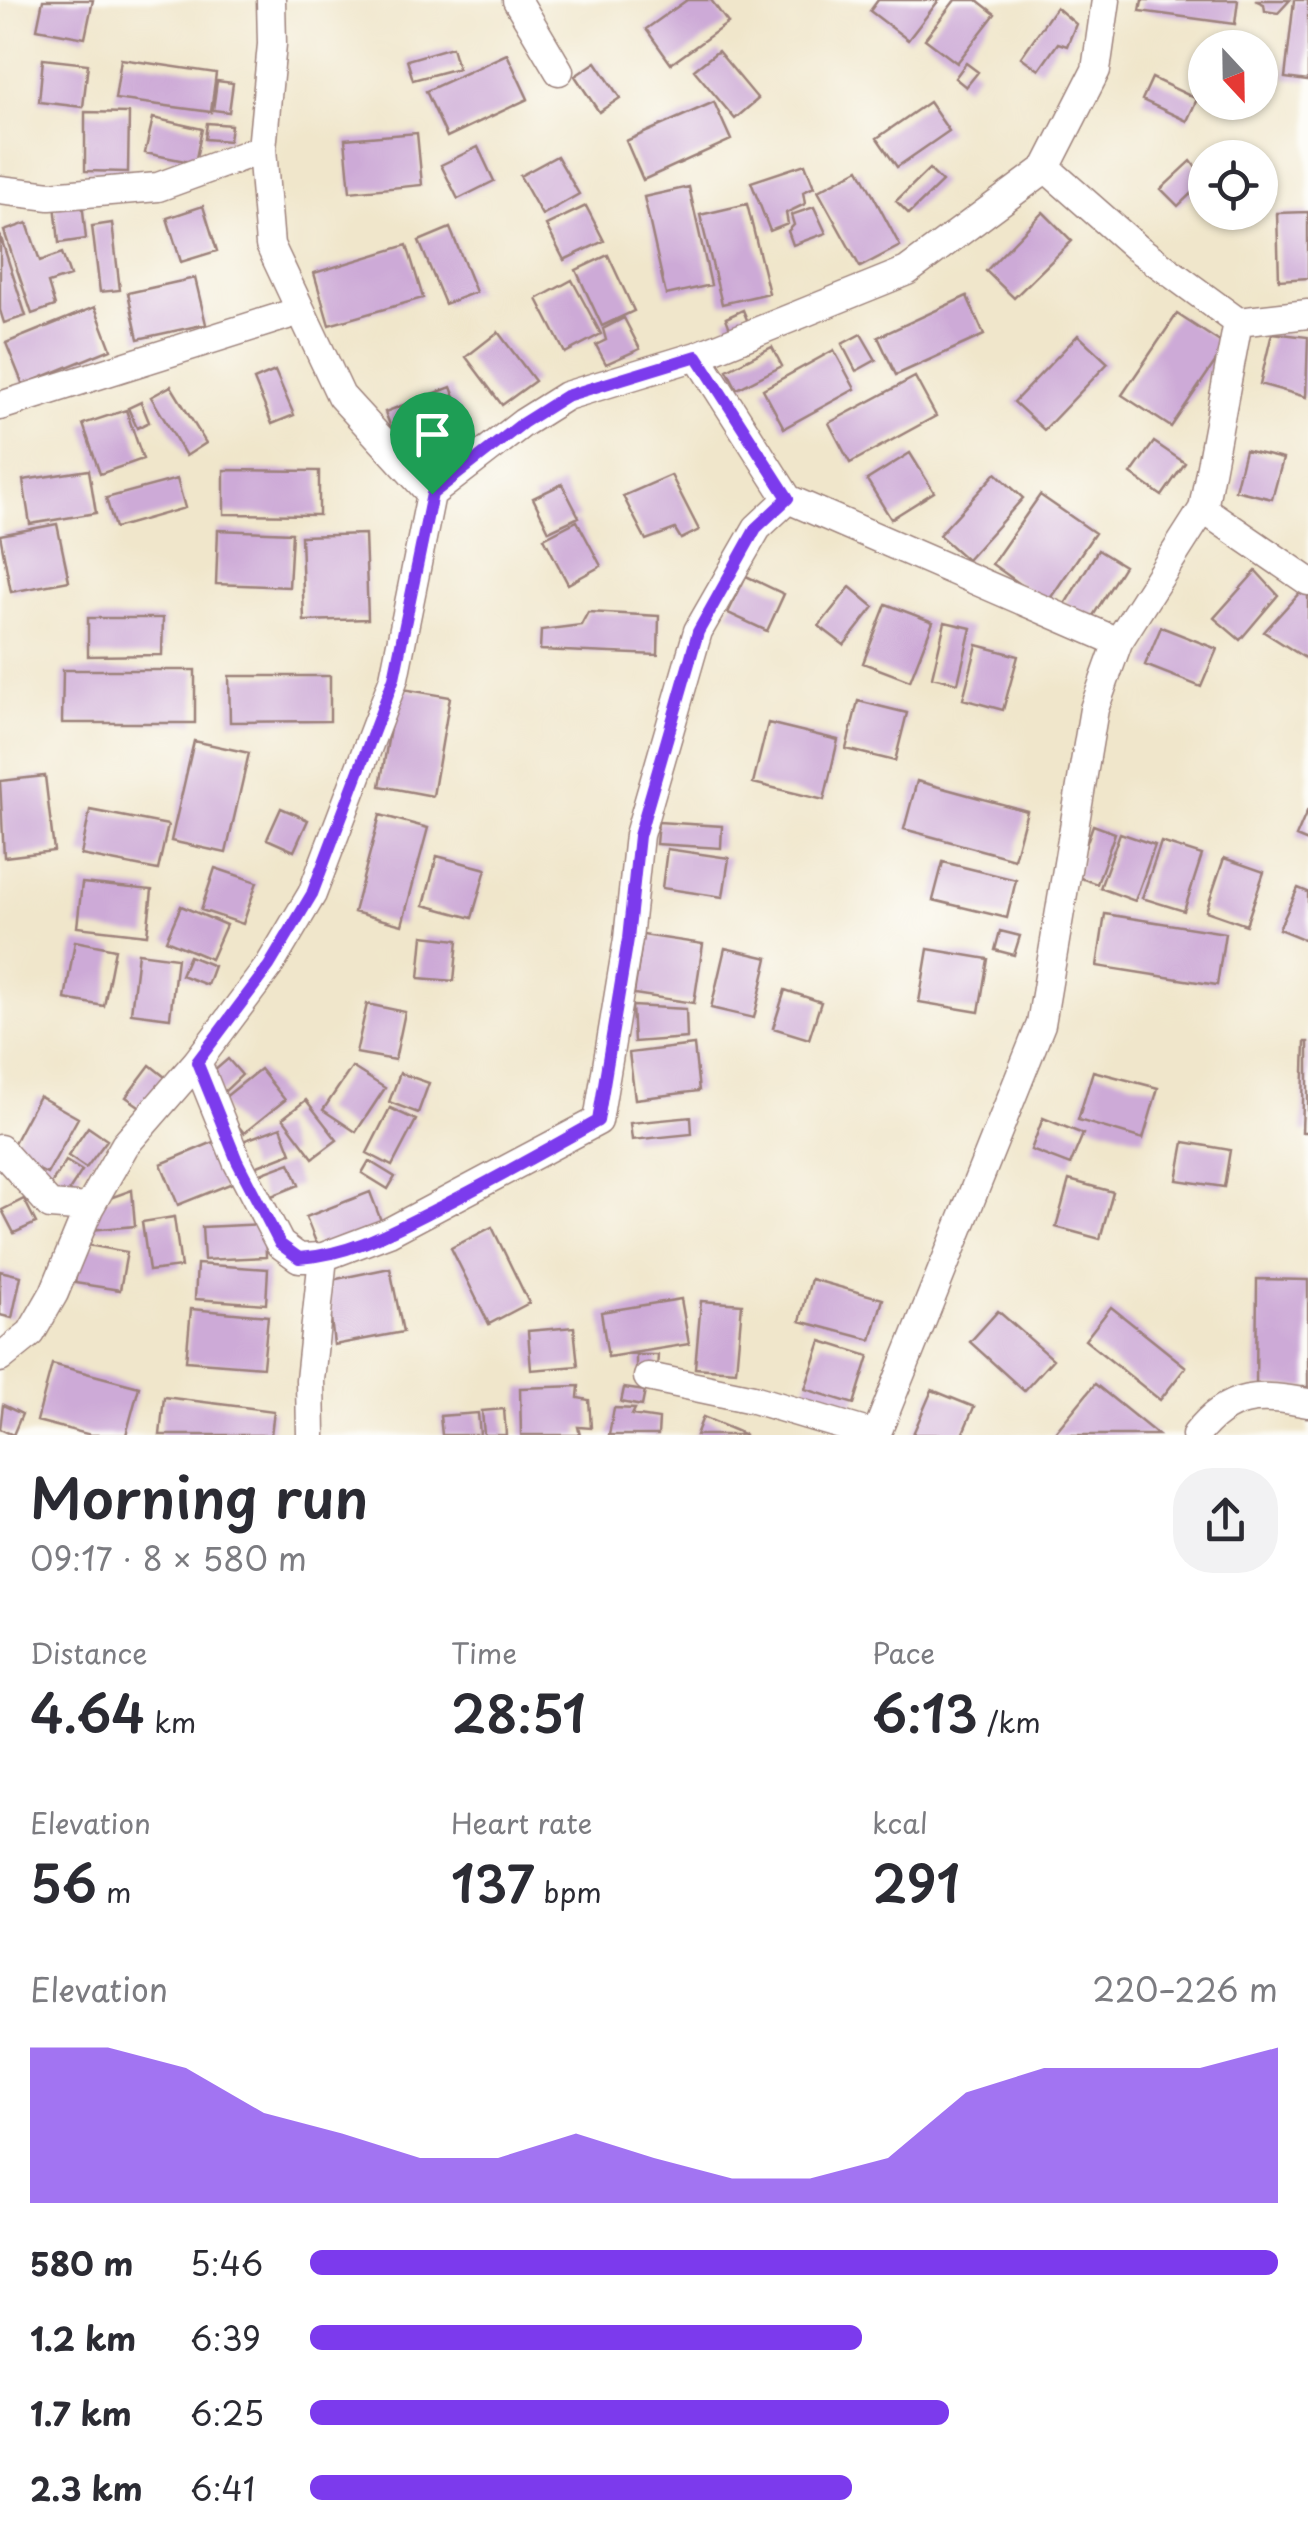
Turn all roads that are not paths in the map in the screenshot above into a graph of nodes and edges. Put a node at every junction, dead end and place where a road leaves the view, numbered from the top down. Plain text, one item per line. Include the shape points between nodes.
1 (272, 0) edge
2 (517, 0) edge
3 (1106, 0) edge
4 (560, 71) dead end
5 (262, 149) junction
6 (1046, 168) junction
7 (0, 190) edge
8 (300, 311) junction
9 (1308, 314) edge
10 (1238, 322) junction
11 (697, 356) junction
12 (0, 406) edge
13 (432, 494) junction
14 (788, 498) junction
15 (1203, 509) junction
16 (1308, 582) edge
17 (1118, 642) junction
18 (197, 1062) junction
19 (0, 1149) edge
20 (89, 1208) junction
21 (324, 1257) junction
22 (0, 1358) edge
23 (648, 1377) dead end
24 (1308, 1403) edge
25 (310, 1435) edge
26 (876, 1435) edge
27 (1196, 1435) edge

1 - 5 street
2 - 4 street
3 - 6 street via 1096,70
5 - 7 street via 158,187 50,196
5 - 8 street via 270,245
6 - 10 street via 1137,248
6 - 11 street via 907,271
8 - 12 street
8 - 13 street via 341,396
9 - 10 street
10 - 15 street
11 - 13 street via 566,396
11 - 14 street
13 - 18 street via 394,678 312,894 269,966
14 - 17 street
14 - 21 street via 756,528 698,632 639,836 598,1121 389,1232
15 - 16 street
15 - 17 street
17 - 26 street via 1094,709 1041,1024
18 - 20 street via 125,1146
18 - 21 street via 280,1244 299,1258
19 - 20 street via 50,1205
20 - 22 street via 31,1333
21 - 25 street
23 - 26 street
24 - 27 street via 1252,1395 1208,1419

